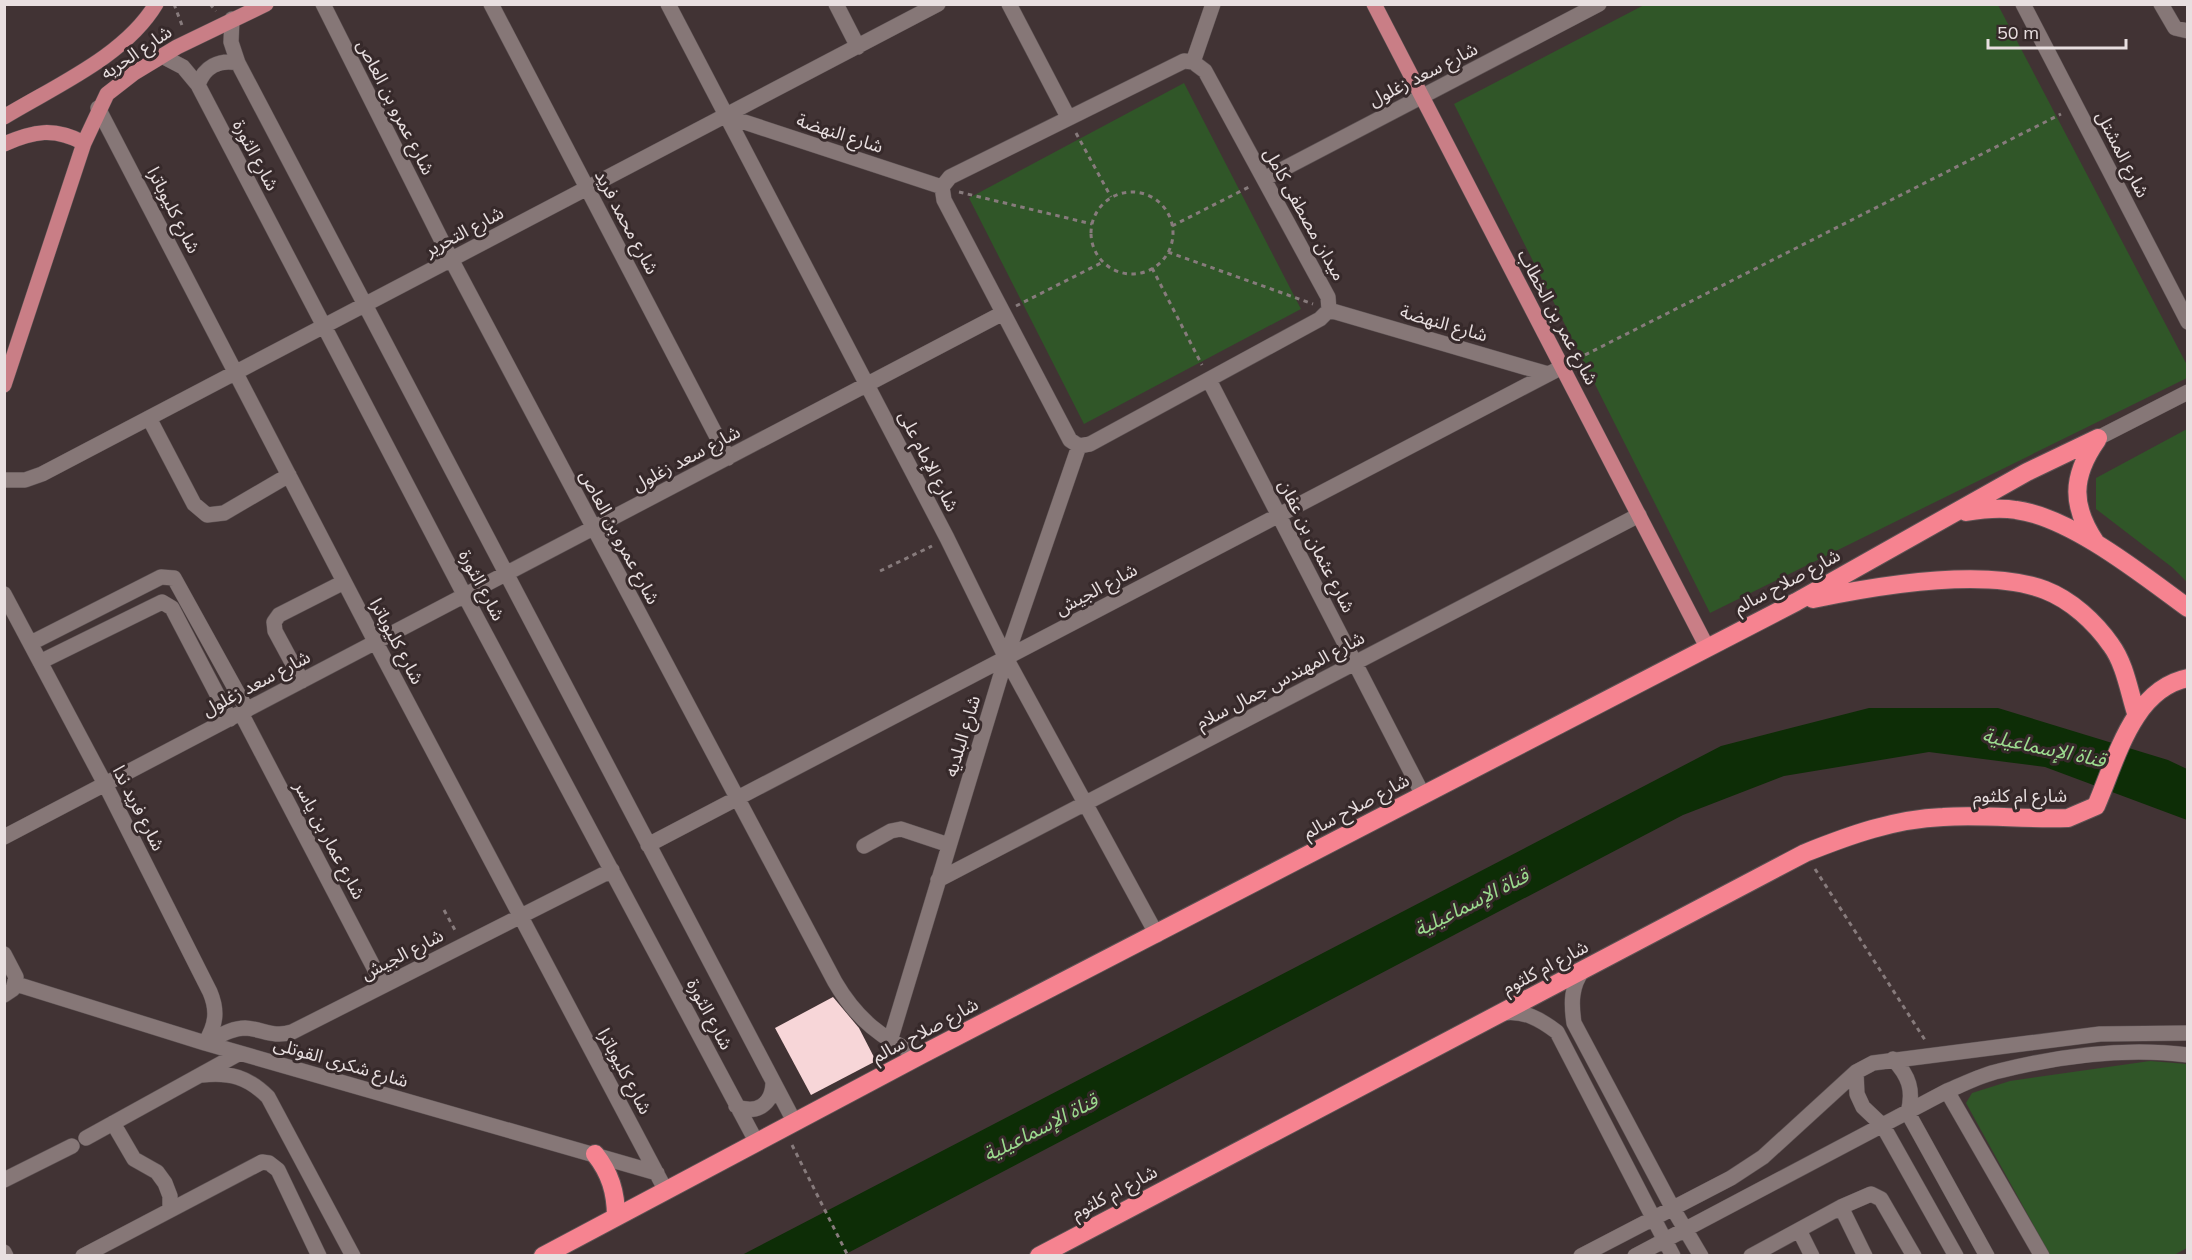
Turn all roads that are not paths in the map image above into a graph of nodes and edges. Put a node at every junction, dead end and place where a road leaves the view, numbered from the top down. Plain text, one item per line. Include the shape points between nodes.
1 (156, 4) edge
2 (266, 4) edge
3 (323, 4) edge
4 (491, 4) edge
5 (668, 4) edge
6 (836, 4) edge
7 (938, 4) edge
8 (1009, 4) edge
9 (1213, 4) edge
10 (1374, 4) edge
11 (1599, 4) edge
12 (2023, 4) edge
13 (2161, 4) edge
14 (232, 19) junction
15 (2187, 31) edge
16 (858, 47) junction
17 (162, 56) junction
18 (1193, 62) junction
19 (238, 63) junction
20 (198, 85) junction
21 (1421, 97) junction
22 (99, 108) junction
23 (726, 116) junction
24 (4, 117) edge
25 (1068, 117) junction
26 (84, 143) junction
27 (4, 144) edge
28 (1264, 179) junction
29 (587, 188) junction
30 (942, 188) junction
31 (451, 259) junction
32 (365, 305) junction
33 (1329, 310) junction
34 (1003, 313) junction
35 (2187, 322) edge
36 (325, 326) junction
37 (1555, 370) junction
38 (236, 372) junction
39 (1209, 380) junction
40 (4, 385) edge
41 (868, 386) junction
42 (2187, 392) edge
43 (149, 418) junction
44 (2098, 438) junction
45 (1079, 446) junction
46 (728, 458) junction
47 (290, 475) junction
48 (4, 480) edge
49 (1958, 513) junction
50 (1279, 515) junction
51 (1639, 515) junction
52 (594, 529) junction
53 (2097, 545) junction
54 (506, 574) junction
55 (344, 582) junction
56 (4, 594) edge
57 (465, 596) junction
58 (1796, 602) junction
59 (2187, 608) edge
60 (376, 643) junction
61 (30, 644) junction
62 (1707, 647) junction
63 (1006, 658) junction
64 (40, 662) junction
65 (1355, 663) junction
66 (2187, 678) edge
67 (302, 681) junction
68 (239, 714) junction
69 (2135, 716) junction
70 (105, 784) junction
71 (1423, 795) junction
72 (737, 798) junction
73 (1085, 804) junction
74 (4, 837) edge
75 (648, 845) junction
76 (949, 845) junction
77 (864, 846) dead end
78 (612, 870) junction
79 (938, 880) junction
80 (520, 916) junction
81 (1157, 934) junction
82 (4, 954) edge
83 (1583, 970) junction
84 (16, 984) junction
85 (383, 985) junction
86 (4, 995) edge
87 (1503, 1013) junction
88 (2187, 1033) edge
89 (890, 1041) junction
90 (205, 1043) junction
91 (240, 1053) junction
92 (2187, 1054) edge
93 (921, 1055) junction
94 (1893, 1059) junction
95 (1856, 1071) junction
96 (202, 1075) junction
97 (773, 1083) junction
98 (1947, 1091) junction
99 (736, 1106) junction
100 (1908, 1113) junction
101 (113, 1123) junction
102 (789, 1126) junction
103 (1883, 1126) junction
104 (86, 1138) dead end
105 (757, 1143) junction
106 (72, 1146) dead end
107 (595, 1154) junction
108 (657, 1173) junction
109 (4, 1180) edge
110 (666, 1191) junction
111 (1672, 1207) junction
112 (1841, 1207) junction
113 (170, 1210) junction
114 (616, 1217) junction
115 (1652, 1218) junction
116 (1685, 1230) junction
117 (1799, 1230) junction
118 (1665, 1240) junction
119 (1758, 1254) edge
120 (82, 1256) edge
121 (319, 1256) edge
122 (353, 1256) edge
123 (543, 1256) edge
124 (1039, 1256) edge
125 (1581, 1256) edge
126 (1635, 1256) edge
127 (1673, 1256) edge
128 (1701, 1256) edge
129 (1812, 1256) edge
130 (1865, 1256) edge
131 (1914, 1256) edge
132 (1956, 1256) edge
133 (1987, 1256) edge
134 (2042, 1256) edge

1 - 24 main road, شارع الحريه via 123,43
2 - 14 main road, شارع الحريه
3 - 31 street, شارع عمرو بن العاص
4 - 29 street, شارع محمد فريد
5 - 23 street, شارع الإمام على
6 - 16 street
7 - 16 street, شارع التحرير
8 - 25 street
9 - 18 street
10 - 21 main road, شارع عمر بن الخطاب
11 - 21 street, شارع سعد زغلول
12 - 35 street, شارع المشتل
13 - 15 street via 2175,28
14 - 17 main road, شارع الحريه
14 - 19 street, شارع الثورة via 231,42
16 - 23 street, شارع التحرير
17 - 20 street, شارع الثورة via 183,66
17 - 22 main road, شارع الحريه via 118,84
18 - 25 street via 1176,64
18 - 28 street, ميدان مصطفى كامل via 1205,71
19 - 20 street via 216,63 204,72
19 - 32 street, شارع الثورة
20 - 36 street, شارع الثورة
21 - 28 street, شارع سعد زغلول
21 - 37 main road, شارع عمر بن الخطاب
22 - 26 main road, شارع الحريه
22 - 38 street, شارع كليوباترا
23 - 29 street, شارع التحرير
23 - 30 street, شارع النهضة
23 - 41 street, شارع الإمام على
25 - 30 street via 950,177
26 - 27 main road via 51,131
26 - 40 main road, شارع الحريه
28 - 33 street, ميدان مصطفى كامل via 1328,297
29 - 31 street, شارع التحرير
29 - 46 street, شارع محمد فريد
30 - 34 street via 944,200
31 - 32 street, شارع التحرير
31 - 52 street, شارع عمرو بن العاص
32 - 36 street, شارع التحرير
32 - 54 street, شارع الثورة
33 - 37 street, شارع النهضة
33 - 39 street, ميدان مصطفى كامل via 1320,319
34 - 41 street, شارع سعد زغلول
34 - 45 street via 1070,440
36 - 38 street, شارع التحرير
36 - 57 street, شارع الثورة
37 - 50 street, شارع الجيش
37 - 51 main road, شارع عمر بن الخطاب
38 - 43 street, شارع التحرير
38 - 47 street, شارع كليوباترا
39 - 45 street, ميدان مصطفى كامل via 1090,444
39 - 50 street, شارع عثمان بن عفان
41 - 46 street, شارع سعد زغلول
41 - 63 street, شارع الإمام على
42 - 44 street, شارع صلاح سالم
43 - 47 street via 194,504 207,515 224,513
43 - 48 street, شارع التحرير via 33,478
44 - 49 highway, شارع صلاح سالم via 2026,472
44 - 53 highway via 2085,457 2078,480 2078,503 2084,525
45 - 63 street, شارع البلديه
46 - 52 street, شارع سعد زغلول
47 - 55 street, شارع كليوباترا
49 - 53 highway via 1990,508 2018,510 2044,517
49 - 58 highway, شارع صلاح سالم
50 - 63 street, شارع الجيش
50 - 65 street, شارع عثمان بن عفان
51 - 62 main road, شارع عمر بن الخطاب
51 - 65 street, شارع المهندس جمال سلام
52 - 54 street, شارع سعد زغلول
52 - 72 street, شارع عمرو بن العاص
53 - 59 highway
54 - 57 street, شارع سعد زغلول
54 - 75 street, شارع الثورة
55 - 60 street, شارع كليوباترا
55 - 67 street via 279,615 274,622
56 - 61 street, شارع فريد ندا
57 - 60 street, شارع سعد زغلول
57 - 78 street, شارع الثورة
58 - 62 highway, شارع صلاح سالم
58 - 69 highway via 1872,588 1950,582 2018,583 2045,590 2071,604 2112,646 2124,672
60 - 67 street, شارع سعد زغلول
60 - 80 street, شارع كليوباترا
61 - 64 street, شارع فريد ندا
61 - 68 street, شارع عمار بن ياسر via 161,578 174,578
62 - 71 highway, شارع صلاح سالم
63 - 72 street, شارع الجيش
63 - 73 street, شارع الإمام على
63 - 76 street, شارع البلديه
64 - 68 street, شارع عمار بن ياسر via 162,602 172,608
64 - 70 street, شارع فريد ندا
65 - 71 street, شارع عثمان بن عفان
65 - 73 street, شارع المهندس جمال سلام
66 - 69 highway via 2151,696
67 - 68 street, شارع سعد زغلول
68 - 70 street, شارع سعد زغلول
68 - 85 street, شارع عمار بن ياسر
69 - 83 highway, شارع ام كلثوم via 2096,806 2068,818 1943,817 1896,822 1849,835 1805,853
70 - 74 street, شارع سعد زغلول
70 - 90 street, شارع فريد ندا via 215,1004 216,1020
71 - 81 highway, شارع صلاح سالم
72 - 75 street, شارع الجيش
72 - 89 street, شارع عمرو بن العاص via 845,1000
73 - 79 street, شارع المهندس جمال سلام
73 - 81 street, شارع الإمام على
75 - 97 street, شارع الثورة
76 - 77 street via 901,829
76 - 79 street, شارع البلديه
78 - 80 street, شارع الجيش
78 - 99 street, شارع الثورة
79 - 89 street, شارع البلديه
80 - 85 street, شارع الجيش
80 - 108 street, شارع كليوباترا
81 - 93 highway, شارع صلاح سالم
82 - 84 street
83 - 87 highway, شارع ام كلثوم
83 - 111 street via 1572,994 1574,1023
84 - 86 street
84 - 90 street, شارع شكرى القوتلى
85 - 90 street, شارع الجيش via 292,1032 274,1035 238,1029
87 - 115 street via 1516,1011 1531,1016 1557,1032
87 - 124 highway, شارع ام كلثوم
88 - 94 street via 2100,1034
89 - 93 street, شارع عمرو بن العاص
90 - 91 street, شارع شكرى القوتلى
91 - 96 street
91 - 107 street, شارع شكرى القوتلى
92 - 98 street via 2104,1053 1998,1071
93 - 102 highway, شارع صلاح سالم
94 - 95 street
94 - 100 street via 1911,1088
95 - 103 street via 1857,1094 1863,1107
95 - 111 street via 1762,1157 1731,1178
96 - 101 street
96 - 122 street via 238,1076 255,1084 268,1097
97 - 99 street via 769,1101 762,1107 745,1110
97 - 102 street, شارع الثورة
98 - 100 street
98 - 134 street
99 - 105 street, شارع الثورة
100 - 103 street
100 - 133 street
101 - 104 street
101 - 113 street via 134,1159 157,1172 165,1183
102 - 105 highway, شارع صلاح سالم
103 - 116 street
103 - 132 street
105 - 110 highway, شارع صلاح سالم
106 - 109 street
107 - 108 street, شارع شكرى القوتلى
107 - 114 highway via 612,1183
108 - 110 street, شارع كليوباترا
110 - 114 highway, شارع صلاح سالم
111 - 115 street
111 - 116 street
112 - 117 street
112 - 130 street
112 - 131 street via 1866,1195 1878,1196
113 - 120 street
113 - 121 street via 257,1164 269,1163 278,1170
114 - 123 highway, شارع صلاح سالم
115 - 118 street
115 - 125 street
116 - 118 street
116 - 128 street
117 - 119 street
117 - 129 street
118 - 126 street
118 - 127 street

